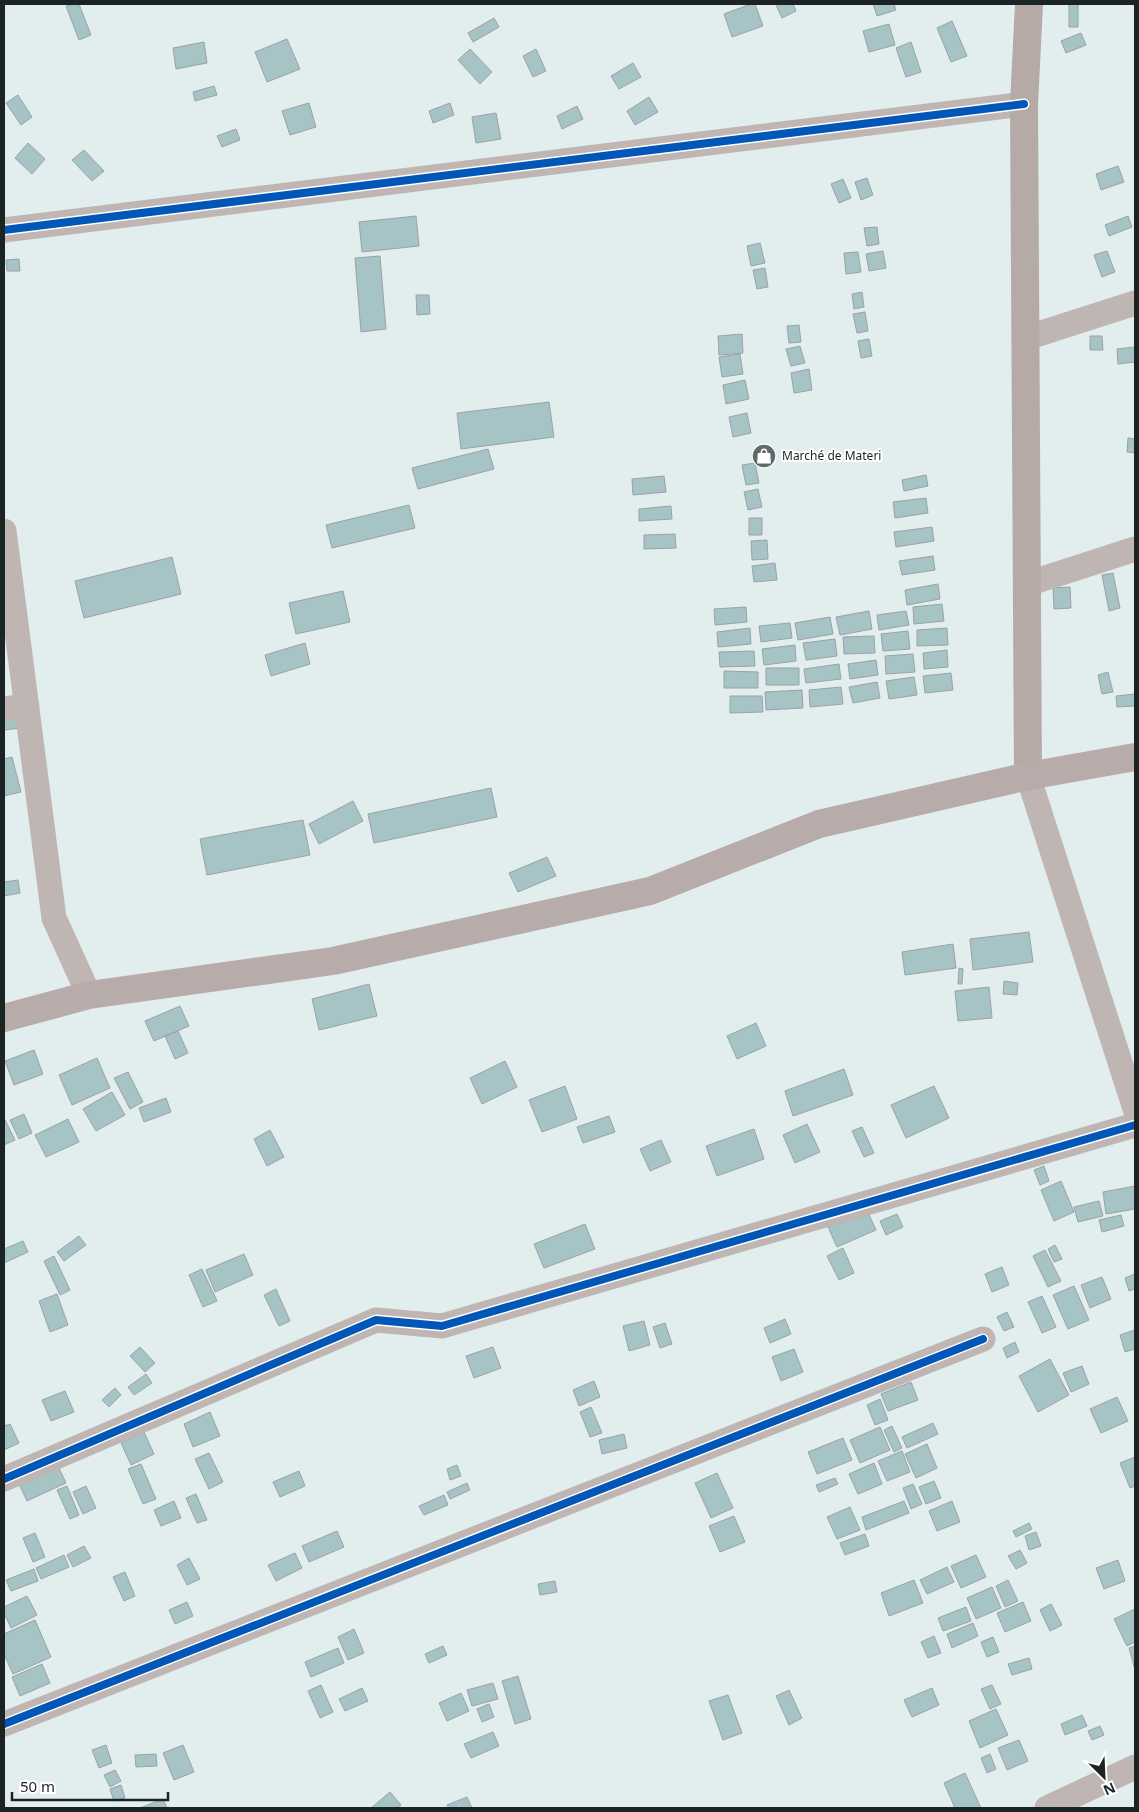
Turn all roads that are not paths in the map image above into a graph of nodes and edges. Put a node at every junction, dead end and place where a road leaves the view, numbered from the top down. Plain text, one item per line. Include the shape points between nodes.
1 (1029, 4) edge
2 (1024, 104) junction
3 (4, 230) edge
4 (1135, 303) edge
5 (1026, 338) junction
6 (4, 531) edge
7 (1135, 549) edge
8 (1027, 584) junction
9 (15, 708) edge
10 (1135, 757) edge
11 (1028, 776) junction
12 (89, 995) junction
13 (4, 1018) edge
14 (1135, 1109) edge
15 (1135, 1125) edge
16 (983, 1339) dead end
17 (4, 1479) edge
18 (4, 1724) edge
19 (1135, 1767) edge
20 (1047, 1808) edge

1 - 2 main road
2 - 3 street
2 - 5 main road
4 - 5 street
5 - 8 main road
6 - 9 street
7 - 8 street
8 - 11 main road
9 - 12 street via 54,918
10 - 11 main road
11 - 12 main road via 819,824 650,891 334,961
11 - 14 street
12 - 13 main road
15 - 17 street via 442,1326 376,1320
16 - 18 street
19 - 20 street

